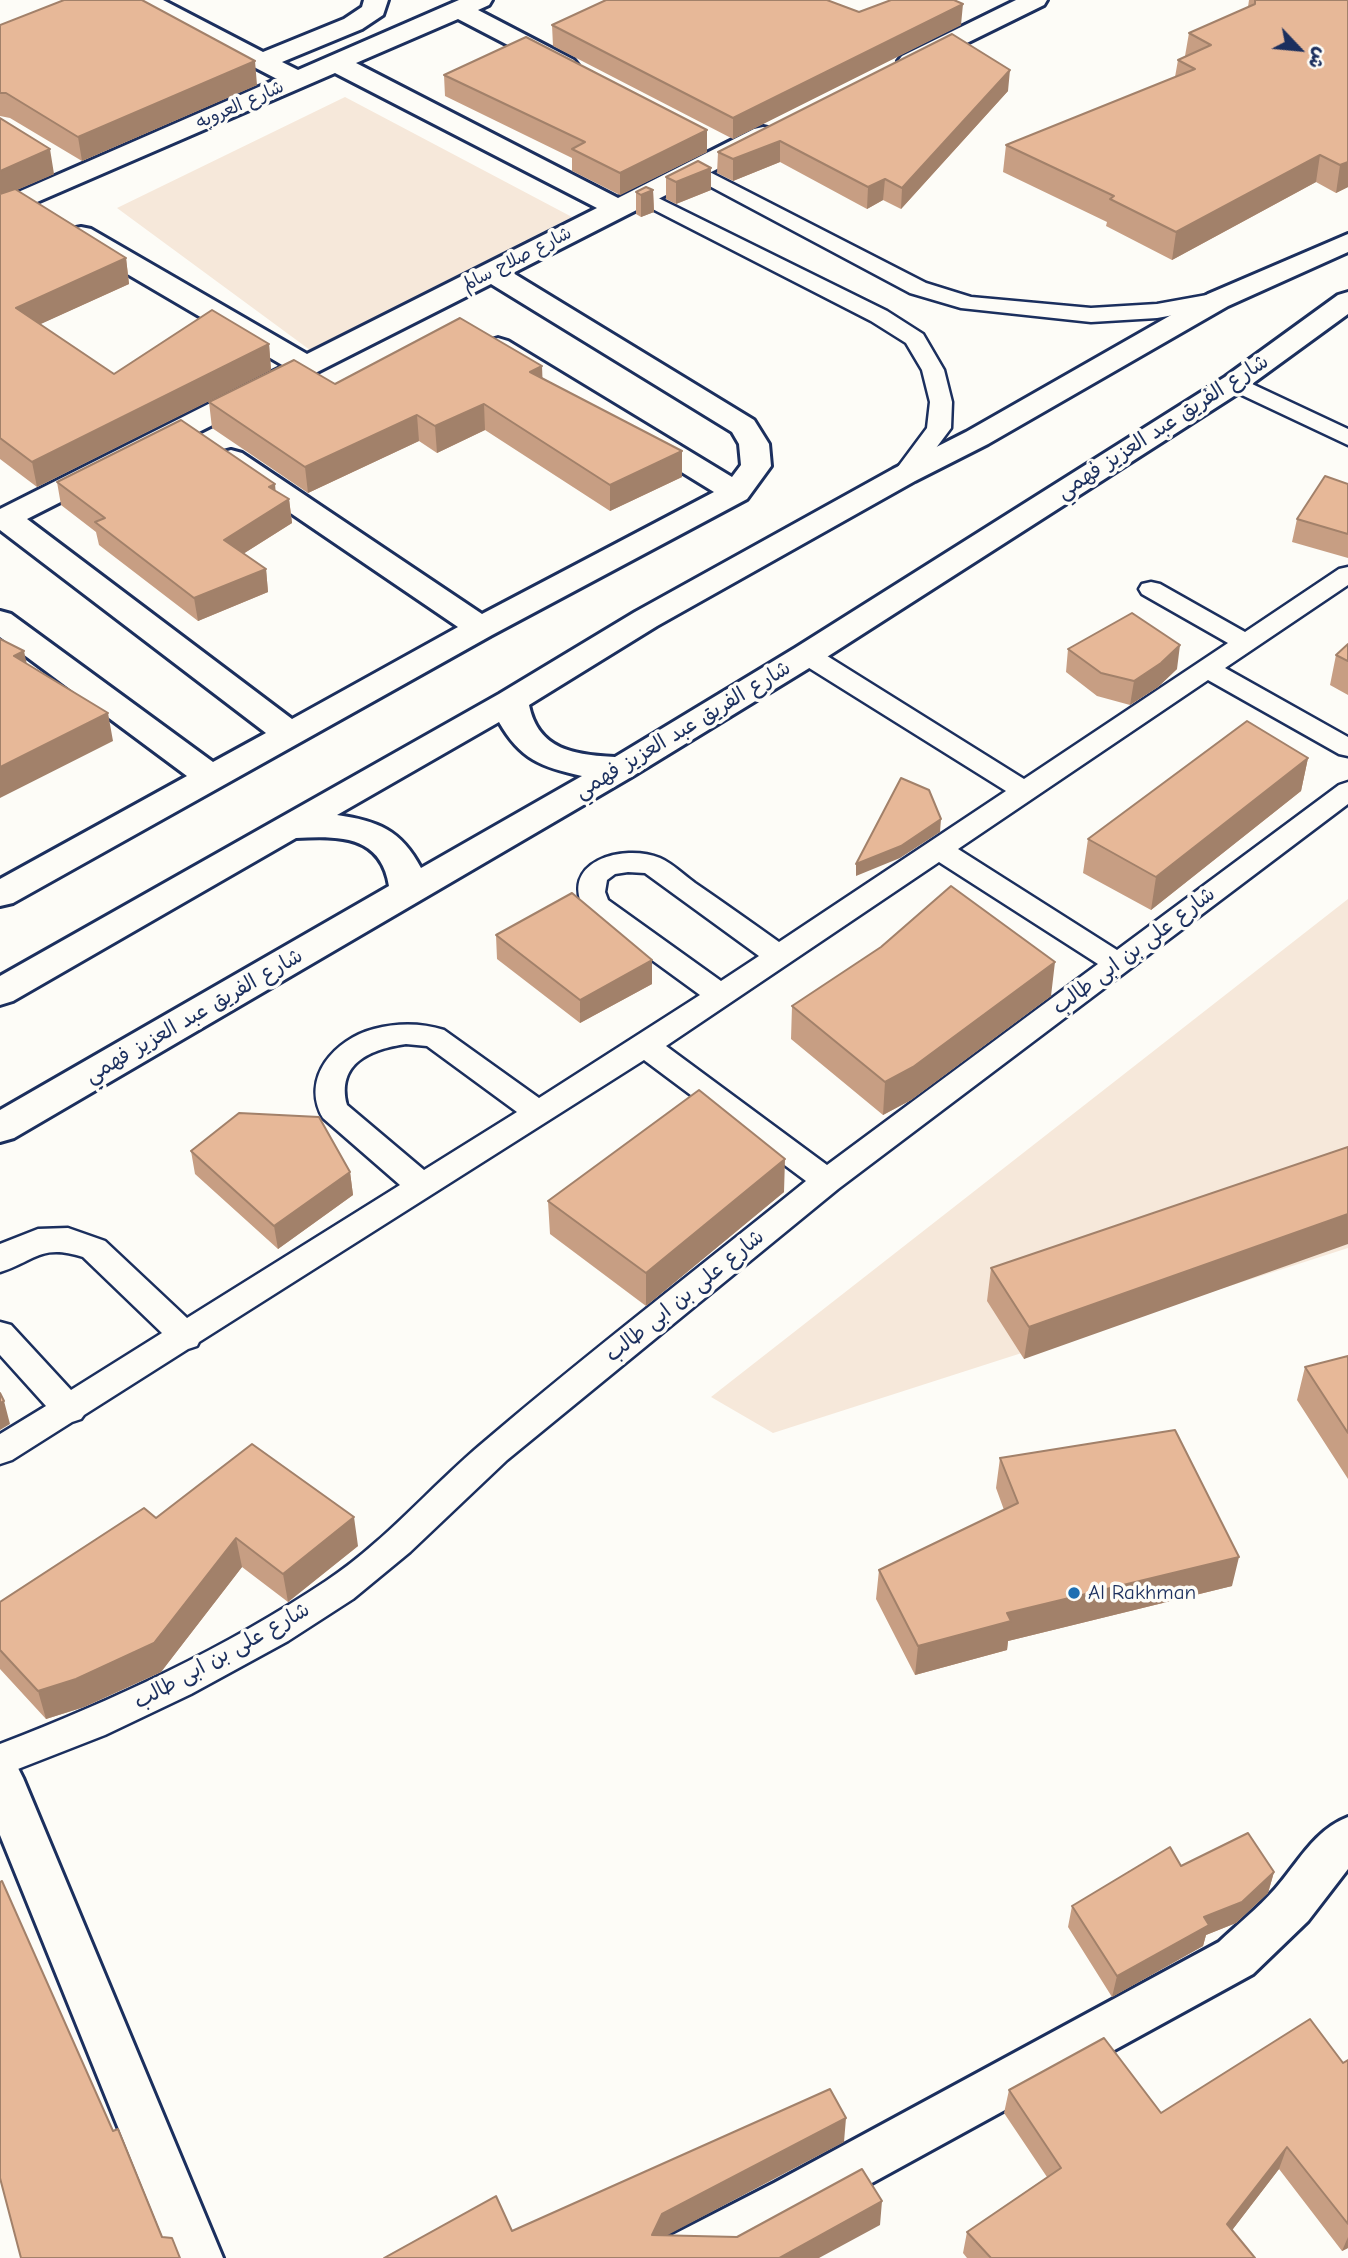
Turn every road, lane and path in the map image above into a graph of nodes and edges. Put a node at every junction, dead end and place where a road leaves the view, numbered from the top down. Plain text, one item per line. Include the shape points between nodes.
1 (144, 0) edge
2 (376, 0) edge
3 (1035, 0) edge
4 (469, 5) edge
5 (262, 61) junction
6 (337, 63) junction
7 (889, 72) edge
8 (582, 74) edge
9 (298, 80) junction
10 (791, 121) edge
11 (706, 138) dead end
12 (731, 151) junction
13 (58, 161) dead end
14 (694, 170) junction
15 (80, 175) junction
16 (630, 202) junction
17 (31, 212) edge
18 (1348, 242) edge
19 (492, 272) junction
20 (1218, 300) junction
21 (1348, 301) edge
22 (451, 319) junction
23 (306, 366) junction
24 (1235, 383) junction
25 (184, 427) junction
26 (1348, 438) edge
27 (904, 475) junction
28 (736, 492) junction
29 (3, 520) edge
30 (1348, 574) edge
31 (1151, 589) dead end
32 (0, 621) edge
33 (481, 628) junction
34 (1246, 643) junction
35 (807, 656) junction
36 (1208, 669) junction
37 (511, 701) junction
38 (290, 734) junction
39 (1348, 748) edge
40 (621, 768) junction
41 (211, 777) junction
42 (1348, 791) edge
43 (1026, 792) junction
44 (292, 827) junction
45 (939, 849) junction
46 (408, 892) junction
47 (0, 894) edge
48 (779, 956) junction
49 (1117, 963) junction
50 (0, 992) edge
51 (721, 996) junction
52 (645, 1046) junction
53 (539, 1113) junction
54 (0, 1128) edge
55 (827, 1181) junction
56 (423, 1187) junction
57 (0, 1260) edge
58 (0, 1334) edge
59 (186, 1337) junction
60 (70, 1410) junction
61 (0, 1451) edge
62 (0, 1759) edge
63 (0, 1778) edge
64 (1348, 1838) edge
65 (197, 2258) edge
66 (681, 2258) edge

1 - 5 street
2 - 5 street via 373,10 352,23
3 - 7 street
4 - 6 street, شارع العروبه
4 - 8 street
5 - 9 street
6 - 9 street, شارع العروبه
6 - 16 street
9 - 15 street, شارع العروبه
10 - 12 street, شارع صلاح سالم
11 - 12 street
12 - 14 street, شارع صلاح سالم
13 - 15 street
14 - 16 street, شارع صلاح سالم
14 - 20 lane via 918,288 969,303 1091,315 1157,312
15 - 17 street, شارع العروبه
16 - 19 street, شارع صلاح سالم
16 - 27 lane via 879,316 915,339 933,370 941,402 939,428
17 - 23 street
18 - 20 street
19 - 22 street, شارع صلاح سالم
19 - 28 street via 743,426 754,444 756,466
20 - 27 street
21 - 24 street, شارع الفريق عبد العزيز فهمي
22 - 23 street, شارع صلاح سالم
22 - 28 street
23 - 25 street, شارع صلاح سالم
24 - 26 lane
24 - 35 street, شارع الفريق عبد العزيز فهمي
25 - 29 street, شارع صلاح سالم
25 - 33 street
27 - 37 street via 646,619
28 - 33 street
29 - 38 street
30 - 34 lane
31 - 34 lane
32 - 41 street
33 - 38 street
34 - 36 lane
35 - 40 street, شارع الفريق عبد العزيز فهمي
35 - 43 lane
36 - 39 lane
36 - 43 lane
37 - 40 street via 513,719 523,736 541,751 592,768
37 - 44 street
38 - 41 street
40 - 46 street, شارع الفريق عبد العزيز فهمي
41 - 47 street
42 - 49 lane, شارع على بن ابى طالب
43 - 45 lane
44 - 46 street via 352,827 377,837 397,852 407,871
44 - 50 street
45 - 48 lane
45 - 49 lane
46 - 54 street, شارع الفريق عبد العزيز فهمي
48 - 51 lane
48 - 51 lane via 652,865 634,861 601,870 590,893 596,905
49 - 55 lane, شارع على بن ابى طالب
51 - 52 lane
52 - 53 lane
52 - 55 lane
53 - 56 lane
53 - 56 lane via 434,1037 377,1038 352,1051 335,1069 328,1089 333,1110
55 - 62 lane, شارع على بن ابى طالب via 495,1451 398,1542 341,1588 276,1631 179,1684
56 - 59 lane
57 - 59 lane via 38,1241 68,1240 94,1249
58 - 60 lane
59 - 60 lane
60 - 61 lane
63 - 65 street
64 - 66 street via 1292,1906 1236,1958 792,2202

